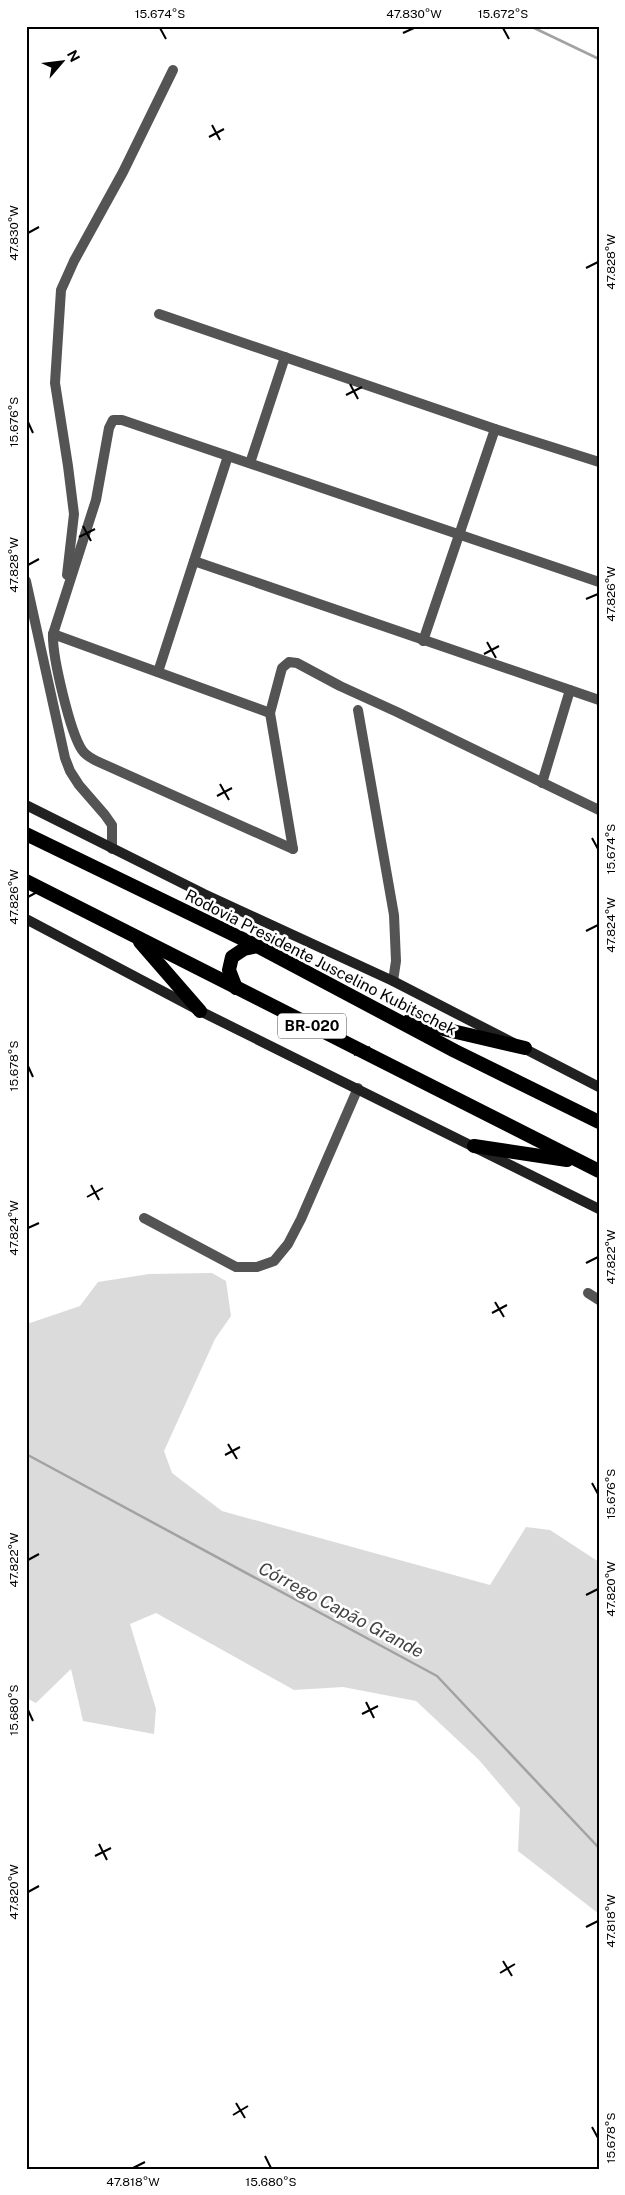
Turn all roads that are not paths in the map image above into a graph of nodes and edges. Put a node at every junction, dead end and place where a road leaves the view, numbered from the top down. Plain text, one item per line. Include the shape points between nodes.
1 (173, 70) dead end
2 (160, 314) dead end
3 (285, 357) junction
4 (495, 429) junction
5 (228, 456) junction
6 (599, 462) edge
7 (250, 463) junction
8 (459, 534) junction
9 (194, 562) junction
10 (26, 582) edge
11 (599, 582) edge
12 (65, 595) junction
13 (53, 634) junction
14 (422, 641) junction
15 (158, 672) junction
16 (570, 690) junction
17 (599, 700) edge
18 (358, 710) dead end
19 (270, 713) junction
20 (542, 783) junction
21 (26, 805) edge
22 (599, 810) edge
23 (26, 834) edge
24 (112, 848) junction
25 (26, 881) edge
26 (26, 919) edge
27 (135, 935) junction
28 (257, 946) junction
29 (393, 981) junction
30 (236, 988) junction
31 (200, 1012) junction
32 (388, 1016) junction
33 (525, 1048) junction
34 (599, 1087) edge
35 (358, 1088) junction
36 (599, 1122) edge
37 (474, 1146) junction
38 (580, 1162) junction
39 (599, 1171) edge
40 (599, 1209) edge
41 (144, 1218) dead end
42 (588, 1293) dead end
43 (599, 1300) edge

1 - 12 street via 61,290 55,382 74,514
2 - 3 street
3 - 4 street
3 - 7 street
4 - 6 street
4 - 8 street
5 - 7 street
5 - 9 street
5 - 12 street via 115,419 109,425 96,500
7 - 8 street
8 - 11 street
8 - 14 street
9 - 14 street
9 - 15 street
10 - 24 street via 65,758 79,785 112,825
12 - 13 street
13 - 15 street
13 - 19 street via 63,693 77,738 86,754 124,775 293,849
14 - 16 street
15 - 19 street
16 - 17 street
16 - 20 street
18 - 29 street via 394,915 396,961
19 - 20 street via 282,668 289,662 297,663
20 - 22 street
21 - 24 main road
23 - 28 highway, Rodovia Presidente Juscelino Kubitschek / BR-020
24 - 29 main road
25 - 27 highway, BR-020
26 - 31 main road
27 - 30 highway, BR-020
27 - 31 highway
28 - 30 highway via 232,957 229,970
28 - 32 highway, Rodovia Presidente Juscelino Kubitschek / BR-020
29 - 33 main road
30 - 38 highway, BR-020
31 - 35 main road
32 - 33 highway
32 - 36 highway, Rodovia Presidente Juscelino Kubitschek / BR-020
33 - 34 main road
35 - 37 main road
35 - 41 street via 302,1219 274,1261 236,1267
37 - 38 highway
37 - 40 main road
38 - 39 highway, BR-020
42 - 43 street

